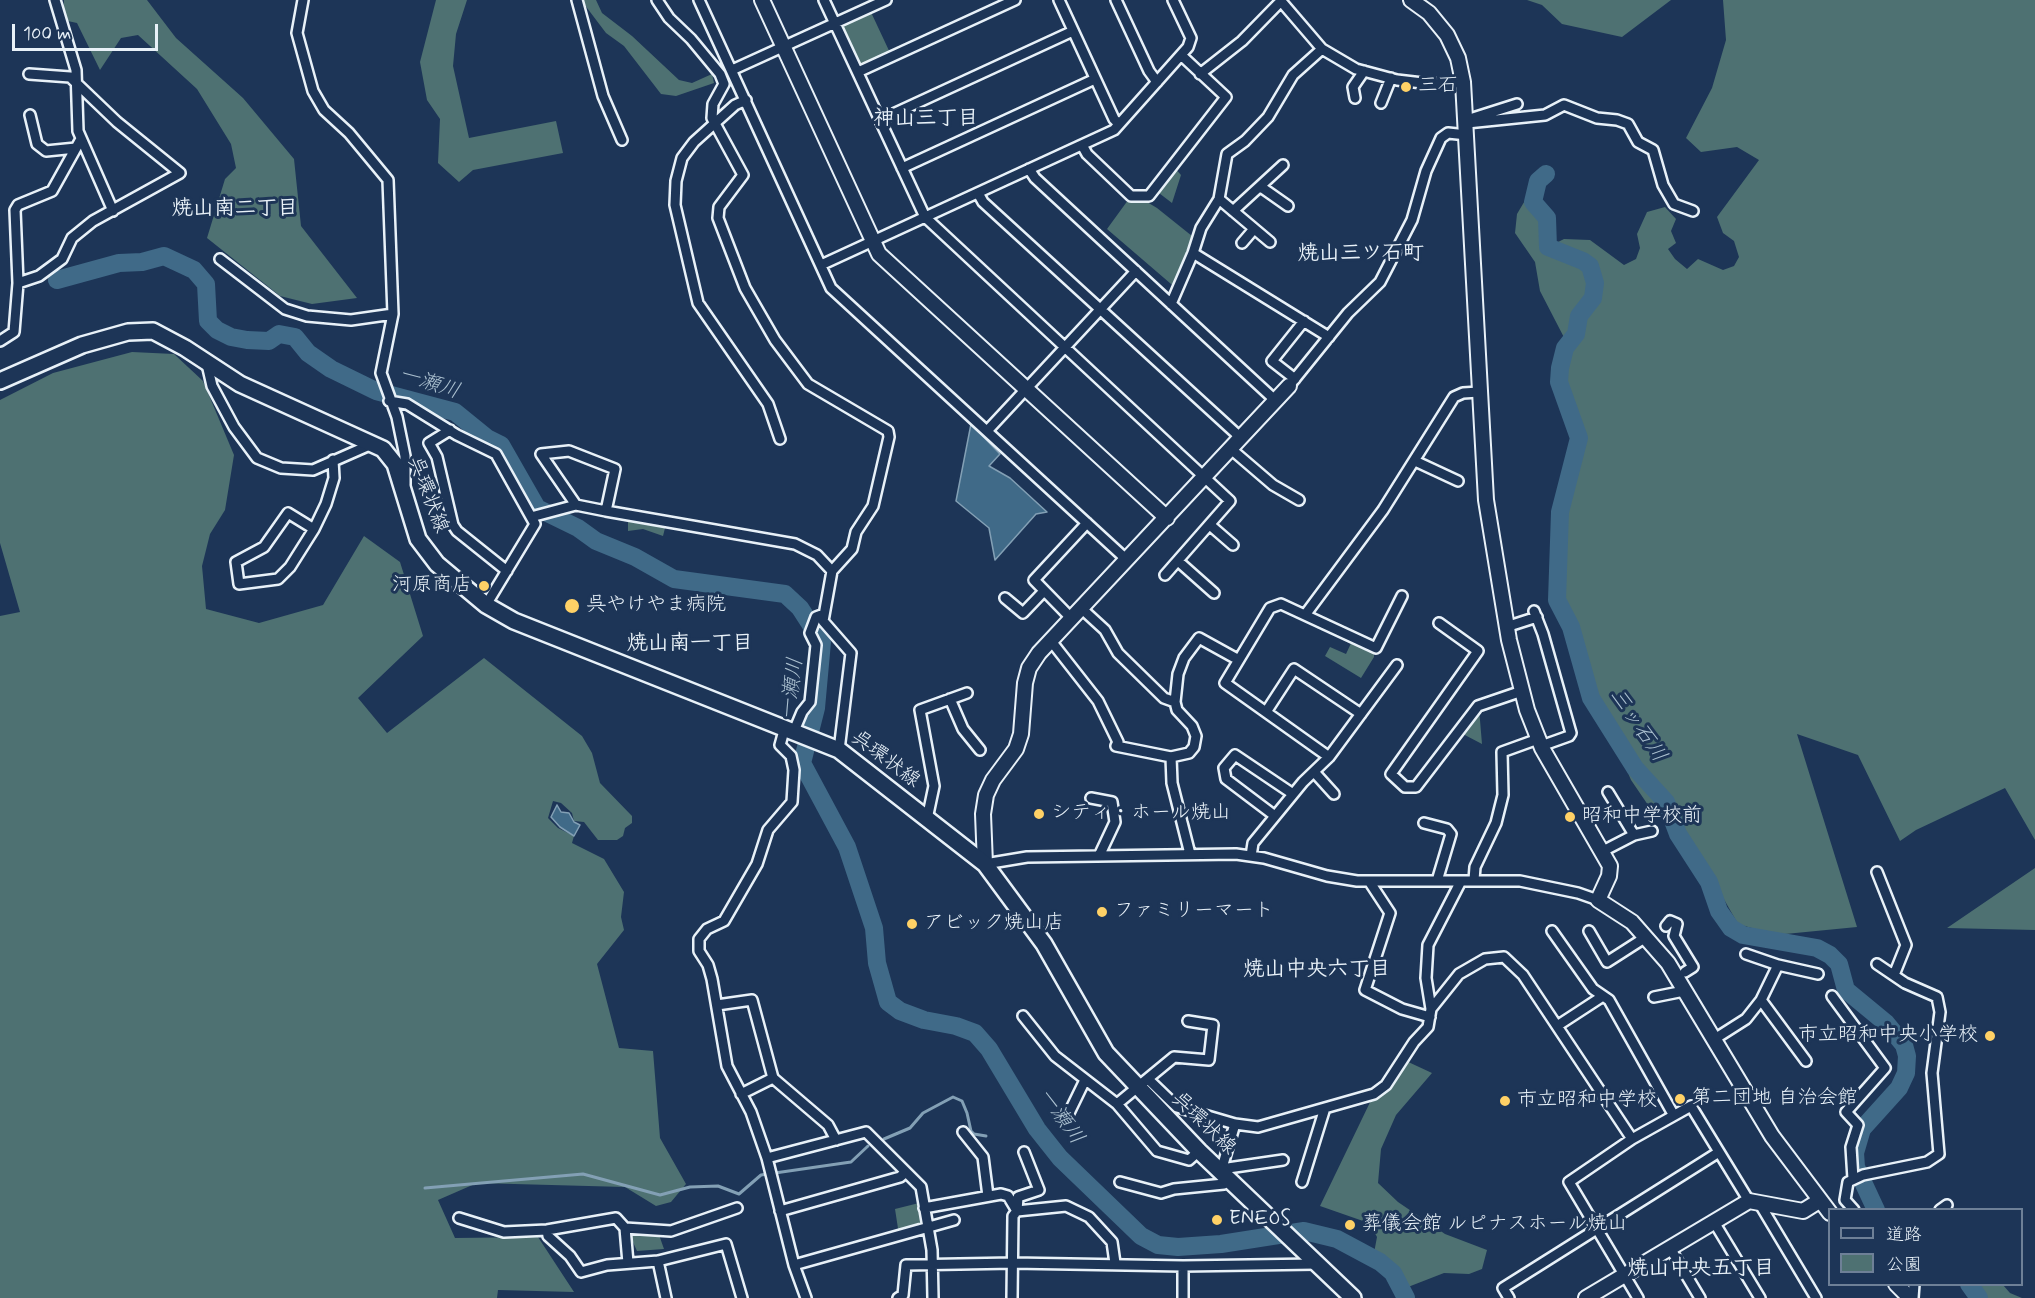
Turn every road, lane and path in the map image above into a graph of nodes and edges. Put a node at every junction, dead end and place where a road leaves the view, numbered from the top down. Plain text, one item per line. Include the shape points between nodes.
1 (55, 0) edge
2 (303, 0) edge
3 (577, 0) edge
4 (657, 0) edge
5 (699, 0) edge
6 (762, 0) edge
7 (824, 0) edge
8 (886, 0) edge
9 (1015, 0) edge
10 (1059, 0) edge
11 (1116, 0) edge
12 (1173, 0) edge
13 (1280, 0) edge
14 (1411, 0) edge
15 (835, 22) junction
16 (1073, 31) junction
17 (783, 47) junction
18 (1322, 49) junction
19 (1181, 55) junction
20 (732, 70) junction
21 (1364, 71) junction
22 (858, 72) junction
23 (29, 74) dead end
24 (1200, 74) junction
25 (1391, 78) junction
26 (1095, 79) junction
27 (1157, 82) junction
28 (1463, 82) junction
29 (77, 84) junction
30 (1355, 98) dead end
31 (746, 100) junction
32 (1381, 103) dead end
33 (1517, 105) dead end
34 (30, 115) dead end
35 (880, 120) junction
36 (714, 124) junction
37 (1119, 124) junction
38 (1467, 126) junction
39 (622, 140) dead end
40 (78, 144) junction
41 (1082, 145) junction
42 (1283, 165) dead end
43 (902, 168) junction
44 (1029, 169) junction
45 (1262, 187) junction
46 (978, 193) junction
47 (1219, 199) junction
48 (1288, 207) dead end
49 (113, 211) junction
50 (1233, 211) junction
51 (1694, 211) dead end
52 (925, 218) junction
53 (1254, 229) junction
54 (873, 242) junction
55 (1270, 242) dead end
56 (1242, 243) dead end
57 (1194, 252) junction
58 (220, 259) dead end
59 (821, 265) junction
60 (1136, 271) junction
61 (18, 283) junction
62 (1171, 303) junction
63 (1100, 309) junction
64 (393, 314) junction
65 (1304, 321) junction
66 (1329, 337) junction
67 (0, 341) edge
68 (1065, 347) junction
69 (207, 364) junction
70 (0, 381) edge
71 (1292, 383) junction
72 (1026, 389) junction
73 (1479, 392) junction
74 (1276, 400) junction
75 (389, 401) junction
76 (450, 430) junction
77 (987, 431) junction
78 (1240, 438) junction
79 (780, 439) dead end
80 (372, 444) junction
81 (1231, 449) junction
82 (333, 460) junction
83 (1415, 461) junction
84 (1205, 477) junction
85 (1458, 481) dead end
86 (405, 495) junction
87 (1299, 500) dead end
88 (576, 505) junction
89 (606, 511) junction
90 (531, 517) junction
91 (1167, 518) junction
92 (1086, 523) junction
93 (1210, 525) junction
94 (314, 529) junction
95 (1233, 545) dead end
96 (1127, 560) junction
97 (1178, 561) junction
98 (507, 571) junction
99 (832, 571) junction
100 (1165, 575) dead end
101 (1044, 591) junction
102 (1214, 593) dead end
103 (1402, 596) dead end
104 (1005, 598) dead end
105 (486, 605) junction
106 (1077, 613) junction
107 (824, 614) junction
108 (1305, 615) junction
109 (1439, 623) dead end
110 (1506, 627) junction
111 (1051, 641) junction
112 (1237, 659) junction
113 (1398, 665) dead end
114 (1522, 691) junction
115 (967, 693) dead end
116 (950, 699) junction
117 (1175, 702) junction
118 (1266, 712) junction
119 (1361, 714) junction
120 (792, 730) junction
121 (1540, 742) junction
122 (839, 750) junction
123 (980, 750) dead end
124 (1171, 757) junction
125 (1329, 757) junction
126 (1315, 773) junction
127 (1608, 792) dead end
128 (1293, 794) junction
129 (1334, 794) dead end
130 (1091, 798) dead end
131 (1275, 816) junction
132 (927, 819) junction
133 (1424, 823) dead end
134 (1652, 831) dead end
135 (1634, 834) junction
136 (1603, 850) junction
137 (1190, 854) junction
138 (1099, 856) junction
139 (1251, 856) junction
140 (985, 864) junction
141 (1877, 872) dead end
142 (1474, 880) junction
143 (1370, 881) junction
144 (1437, 881) junction
145 (1461, 881) junction
146 (1598, 900) junction
147 (1666, 926) dead end
148 (1552, 931) dead end
149 (1589, 931) dead end
150 (1646, 937) junction
151 (1746, 954) dead end
152 (1876, 964) dead end
153 (1778, 965) junction
154 (1684, 972) dead end
155 (1818, 974) dead end
156 (1894, 975) junction
157 (1684, 991) junction
158 (1603, 996) junction
159 (1832, 996) dead end
160 (1654, 997) dead end
161 (1761, 1000) junction
162 (717, 1005) junction
163 (1430, 1013) junction
164 (1023, 1016) dead end
165 (1188, 1021) dead end
166 (1557, 1026) junction
167 (1713, 1040) junction
168 (1806, 1061) dead end
169 (773, 1078) junction
170 (1085, 1080) junction
171 (1143, 1084) junction
172 (741, 1094) junction
173 (1117, 1104) junction
174 (1325, 1107) junction
175 (1673, 1114) junction
176 (1066, 1117) dead end
177 (1235, 1124) junction
178 (963, 1132) dead end
179 (1632, 1139) junction
180 (836, 1140) junction
181 (1198, 1151) junction
182 (1024, 1152) dead end
183 (1719, 1152) junction
184 (1283, 1160) dead end
185 (769, 1166) junction
186 (906, 1172) junction
187 (1224, 1174) junction
188 (1857, 1177) junction
189 (1120, 1182) dead end
190 (1302, 1182) dead end
191 (988, 1196) junction
192 (1754, 1201) junction
193 (1819, 1201) junction
194 (737, 1208) dead end
195 (924, 1208) junction
196 (1853, 1208) edge
197 (780, 1211) junction
198 (1017, 1211) junction
199 (1828, 1211) edge
200 (459, 1218) dead end
201 (954, 1220) dead end
202 (1714, 1222) junction
203 (926, 1227) junction
204 (625, 1228) junction
205 (547, 1230) junction
206 (1596, 1230) junction
207 (1670, 1248) junction
208 (658, 1261) junction
209 (628, 1263) junction
210 (1012, 1263) junction
211 (1115, 1263) junction
212 (933, 1264) junction
213 (1316, 1264) junction
214 (794, 1265) junction
215 (1183, 1266) junction
216 (1624, 1275) junction
217 (1898, 1286) edge
218 (666, 1298) edge
219 (742, 1298) edge
220 (806, 1298) edge
221 (898, 1298) edge
222 (933, 1298) edge
223 (1012, 1298) edge
224 (1183, 1298) edge
225 (1353, 1298) edge
226 (1509, 1298) edge
227 (1586, 1298) edge
228 (1638, 1298) edge
229 (1700, 1298) edge
230 (1760, 1298) edge
231 (1816, 1298) edge
232 (1912, 1298) edge

1 - 29 street
2 - 64 street via 297,33 313,92 324,110 388,180
3 - 39 street via 603,96
4 - 36 street via 720,74 724,84 713,104
5 - 20 street
6 - 17 street
7 - 15 street
8 - 15 street
9 - 22 street
10 - 16 street
11 - 27 street
12 - 19 street via 1191,38
13 - 18 street
13 - 24 street via 1242,41
14 - 28 street via 1447,35 1458,58
15 - 17 street
15 - 22 street
16 - 26 street
16 - 35 street
17 - 20 street
17 - 54 street
18 - 21 street
18 - 47 street via 1293,75 1268,117 1227,154
19 - 24 street
19 - 27 street
20 - 31 street
21 - 25 street
21 - 30 street via 1353,87
22 - 35 street
23 - 29 street via 70,76
24 - 41 street via 1226,98 1149,195 1131,196
25 - 28 street via 1431,84
25 - 32 street
26 - 37 street
26 - 43 street
27 - 37 street
28 - 38 street
29 - 40 street
29 - 49 street via 180,173
31 - 36 street
31 - 59 street
33 - 38 street
34 - 40 street via 37,144 46,152
35 - 43 street
36 - 79 street via 682,158 675,205 698,303 768,404
36 - 99 street via 743,175 719,207 718,218 745,288 775,340 808,384 888,431 873,506 856,532 852,549
37 - 41 street
38 - 51 street via 1545,115 1564,105 1597,118 1628,124 1638,142 1653,150 1663,184 1674,204
38 - 66 street via 1441,138 1426,171 1412,220 1380,282 1348,312
38 - 73 street
40 - 49 street
40 - 61 street via 52,191 18,205
41 - 44 street
42 - 45 street
43 - 52 street
44 - 46 street
44 - 60 street
45 - 48 street
45 - 50 street
46 - 52 street
46 - 63 street via 983,202
47 - 50 street
47 - 57 street via 1201,228
49 - 61 street via 72,238 62,258 48,270
50 - 53 street
52 - 54 street
52 - 68 street
53 - 55 street
53 - 56 street
54 - 59 street
54 - 72 street via 879,254
57 - 62 street
57 - 65 street
58 - 64 street via 285,309 307,316 351,320
59 - 77 street via 831,288
60 - 62 street
60 - 63 street
61 - 67 street via 14,332
62 - 74 street
63 - 68 street
63 - 78 street
64 - 75 street via 381,373
65 - 66 street
65 - 71 street via 1272,361
66 - 71 street
68 - 72 street
68 - 84 street
69 - 70 main road, 呉環状線 via 153,331 128,332 82,345
69 - 80 main road, 呉環状線 via 240,384
69 - 82 street via 212,386 234,427 257,458 299,471 313,470
71 - 74 street
72 - 77 street
72 - 91 street
73 - 83 street via 1454,398
73 - 110 street via 1486,500
74 - 78 street
75 - 76 street via 407,404
75 - 86 street via 397,417 405,456
76 - 90 street via 496,454
76 - 98 street via 429,443 437,457 453,525
77 - 92 street
78 - 81 street
80 - 82 street
80 - 86 main road, 呉環状線 via 383,449 395,464
81 - 84 street
81 - 87 street via 1273,485
82 - 94 street via 334,478
83 - 85 street
83 - 108 street
84 - 91 street
84 - 93 street via 1230,501
86 - 105 main road, 呉環状線 via 418,539 437,564
88 - 89 street
88 - 89 street via 542,454 569,451 615,469
88 - 90 street
89 - 99 street via 795,544 817,555
90 - 98 street via 535,524
91 - 96 street
92 - 96 street
92 - 101 street via 1034,580
93 - 95 street
93 - 97 street
94 - 94 street via 278,579 239,584 236,562 264,548 288,513
96 - 106 street
97 - 100 street
97 - 102 street
98 - 105 street
99 - 107 street
101 - 104 street via 1023,613
101 - 106 street
103 - 108 street via 1376,648
105 - 120 main road, 呉環状線 via 514,621
106 - 111 street
106 - 117 street via 1105,630 1118,653 1164,698
107 - 120 street via 816,617 810,633 816,645 810,702
107 - 122 street via 823,621 830,632 850,652
108 - 112 street via 1281,604 1270,608
109 - 114 street via 1478,651 1391,774 1405,787 1416,787 1478,706
110 - 114 street
110 - 121 street via 1535,614 1570,733
111 - 124 street via 1098,701 1118,742 1116,746
111 - 140 street via 1029,669 1016,749 986,795
112 - 117 street via 1199,638 1178,674
112 - 118 street via 1225,683
113 - 119 street
114 - 121 street
115 - 116 street
116 - 123 street via 963,729
116 - 132 street via 920,710 934,786
117 - 124 street via 1196,736 1189,753
118 - 119 street via 1294,669
118 - 125 street
119 - 125 street
120 - 122 main road, 呉環状線
120 - 162 street via 780,745 791,756 794,770 792,802 768,830 757,864 724,921 707,929 699,939 699,951 708,965
121 - 136 street
121 - 142 street via 1502,752 1503,795 1496,822 1475,867
122 - 132 main road, 呉環状線
124 - 137 street via 1172,783
125 - 126 street
126 - 128 street
126 - 129 street
127 - 135 street
128 - 131 street
128 - 131 street via 1235,755 1224,768 1226,779
130 - 138 street via 1112,802 1114,822
131 - 139 street via 1253,843
132 - 140 main road, 呉環状線
133 - 144 street via 1448,829 1452,834
134 - 135 street
135 - 136 street
136 - 146 street via 1610,866 1609,876
137 - 138 street
137 - 139 street
138 - 140 street via 1027,857
139 - 143 street via 1327,876
140 - 171 main road, 呉環状線 via 1044,945 1106,1053
141 - 156 street via 1906,945
142 - 145 street
142 - 146 street via 1520,881
143 - 144 street
143 - 163 street via 1390,913 1365,990 1402,1009
144 - 145 street
145 - 163 street via 1428,945
146 - 150 street via 1632,922
147 - 154 street via 1670,921 1677,924 1674,936 1693,968
148 - 158 street via 1593,989
149 - 150 street via 1607,962
150 - 157 street via 1668,963
151 - 153 street
152 - 156 street
153 - 155 street
153 - 161 street
156 - 188 street via 1937,997 1940,1012 1932,1073 1939,1154 1927,1162
157 - 160 street
157 - 167 street
158 - 166 street
158 - 175 street via 1609,1000
159 - 188 street via 1886,1068 1846,1112 1858,1125 1851,1147
161 - 167 street via 1746,1019
161 - 168 street
162 - 169 street via 752,1000
162 - 172 street via 727,1065
163 - 166 street via 1459,974 1485,959 1504,957 1523,975
163 - 174 street via 1428,1027 1386,1085 1374,1094
164 - 170 street via 1055,1056
165 - 171 street via 1217,1025 1209,1060 1174,1057
166 - 179 street
167 - 193 street via 1772,1136
169 - 172 street
169 - 180 street via 828,1125
170 - 173 street
170 - 176 street
171 - 173 street
171 - 177 street via 1177,1107
171 - 181 main road, 呉環状線
172 - 185 street
173 - 181 street via 1157,1151 1190,1160
174 - 177 street via 1258,1127
174 - 190 street
175 - 179 street
175 - 183 street via 1691,1106
177 - 187 street
178 - 191 street via 983,1157
179 - 206 street via 1569,1182
180 - 185 street
180 - 186 street via 866,1132
181 - 187 main road, 呉環状線
182 - 198 street via 1039,1190 1018,1197
183 - 192 street
183 - 206 street
184 - 187 street
185 - 197 street
186 - 195 street via 921,1187
186 - 197 street via 900,1177
187 - 189 street via 1161,1193
187 - 213 main road, 呉環状線
188 - 196 street via 1848,1182 1845,1200
191 - 195 street
191 - 198 street via 1008,1196
192 - 193 street via 1803,1211
192 - 202 street
192 - 231 street
193 - 199 street
194 - 204 street via 671,1231
195 - 203 street
197 - 214 street
198 - 210 street via 1013,1216
198 - 211 street via 1066,1206 1089,1217 1112,1242
200 - 205 street via 504,1232
201 - 203 street
202 - 207 street
202 - 230 street
203 - 212 street
203 - 214 street
204 - 205 street via 616,1218
204 - 209 street
205 - 209 street via 581,1272
206 - 216 street
206 - 226 street via 1503,1288
207 - 216 street
207 - 229 street
208 - 209 street
208 - 218 street
208 - 219 street via 726,1244
210 - 211 street
210 - 212 street
210 - 223 street
211 - 215 street
212 - 221 street via 906,1265 903,1295
212 - 222 street
213 - 215 street
213 - 225 main road, 呉環状線
214 - 220 street
215 - 224 street
216 - 227 street
216 - 228 street
217 - 232 street

